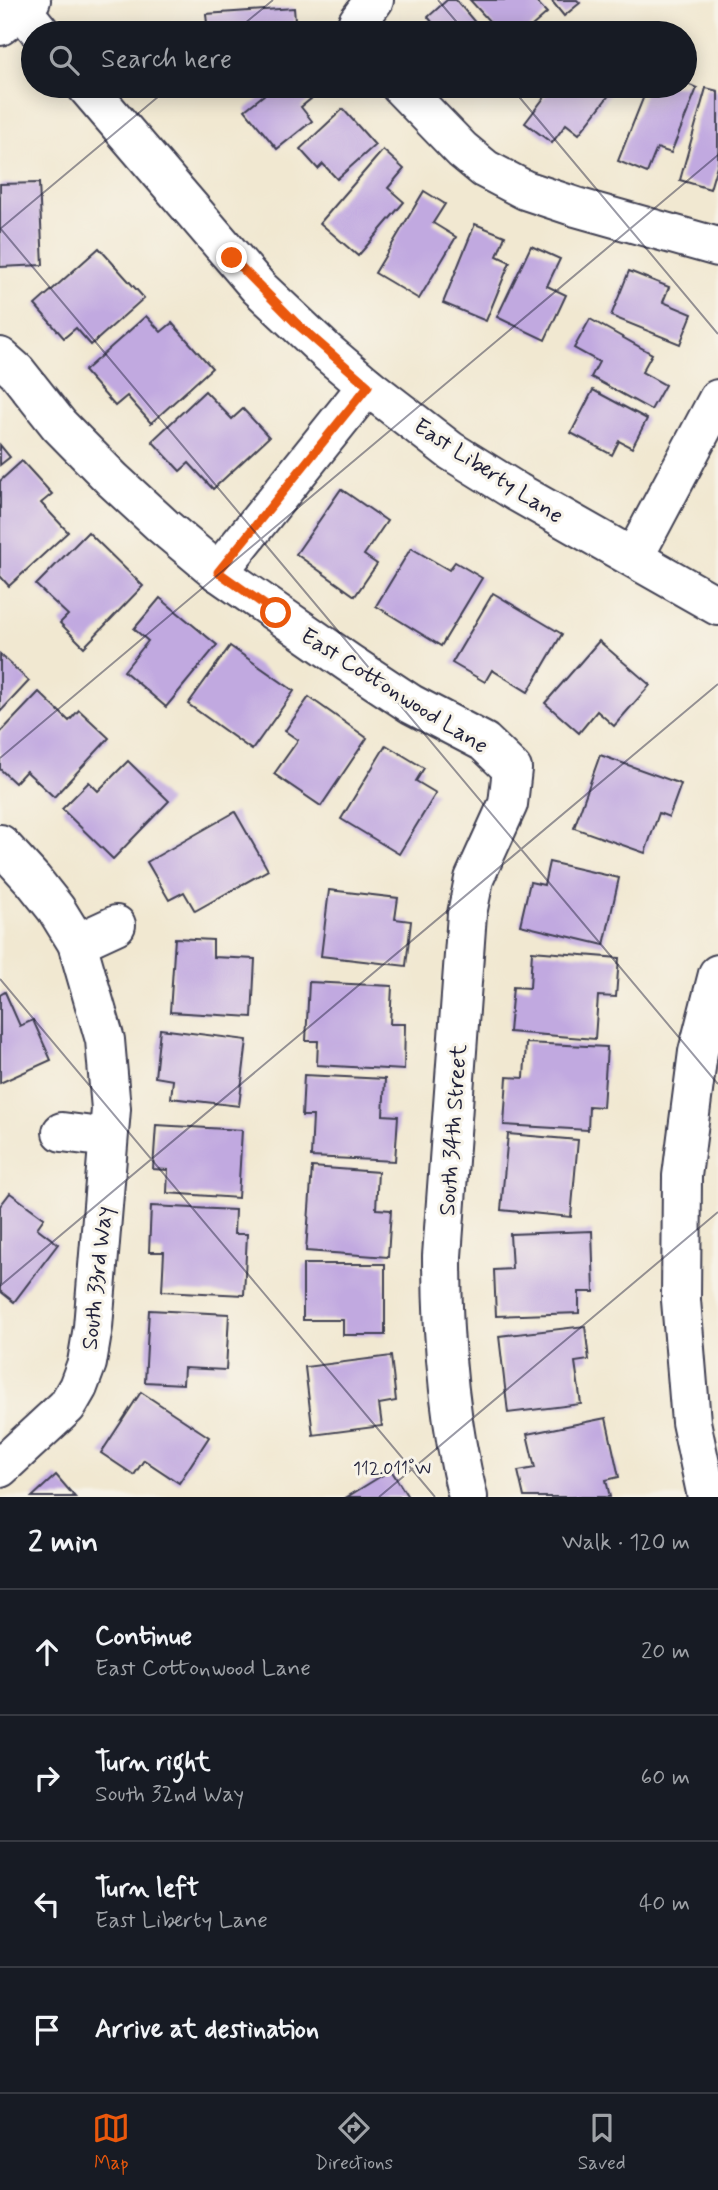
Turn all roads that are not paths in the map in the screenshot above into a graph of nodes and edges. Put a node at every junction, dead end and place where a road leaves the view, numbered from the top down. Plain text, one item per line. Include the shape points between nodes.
1 (96, 98) edge
2 (412, 98) edge
3 (718, 247) edge
4 (0, 357) edge
5 (368, 386) junction
6 (718, 399) edge
7 (634, 557) junction
8 (218, 572) junction
9 (718, 606) edge
10 (512, 769) joint
11 (0, 844) edge
12 (117, 925) dead end
13 (77, 943) junction
14 (718, 974) edge
15 (62, 1132) dead end
16 (108, 1138) junction
17 (0, 1468) edge
18 (468, 1497) edge
19 (707, 1497) edge

1 - 5 street, East Liberty Lane via 259,288
2 - 3 street via 485,169 525,190
4 - 8 street, East Cottonwood Lane via 113,480
5 - 7 street, East Liberty Lane via 451,451
5 - 8 street
6 - 7 street
7 - 9 street, East Liberty Lane
8 - 10 street, East Cottonwood Lane via 411,704 484,742
10 - 18 street, South 34th Street via 508,804 474,879 467,914 442,1256 450,1403
11 - 13 street, South 33rd Way via 56,909
12 - 13 street
13 - 16 street, South 33rd Way via 105,1040 111,1109
14 - 19 street via 698,1052 682,1176 681,1300 691,1422
15 - 16 street
16 - 17 street, South 33rd Way via 87,1363 67,1406

